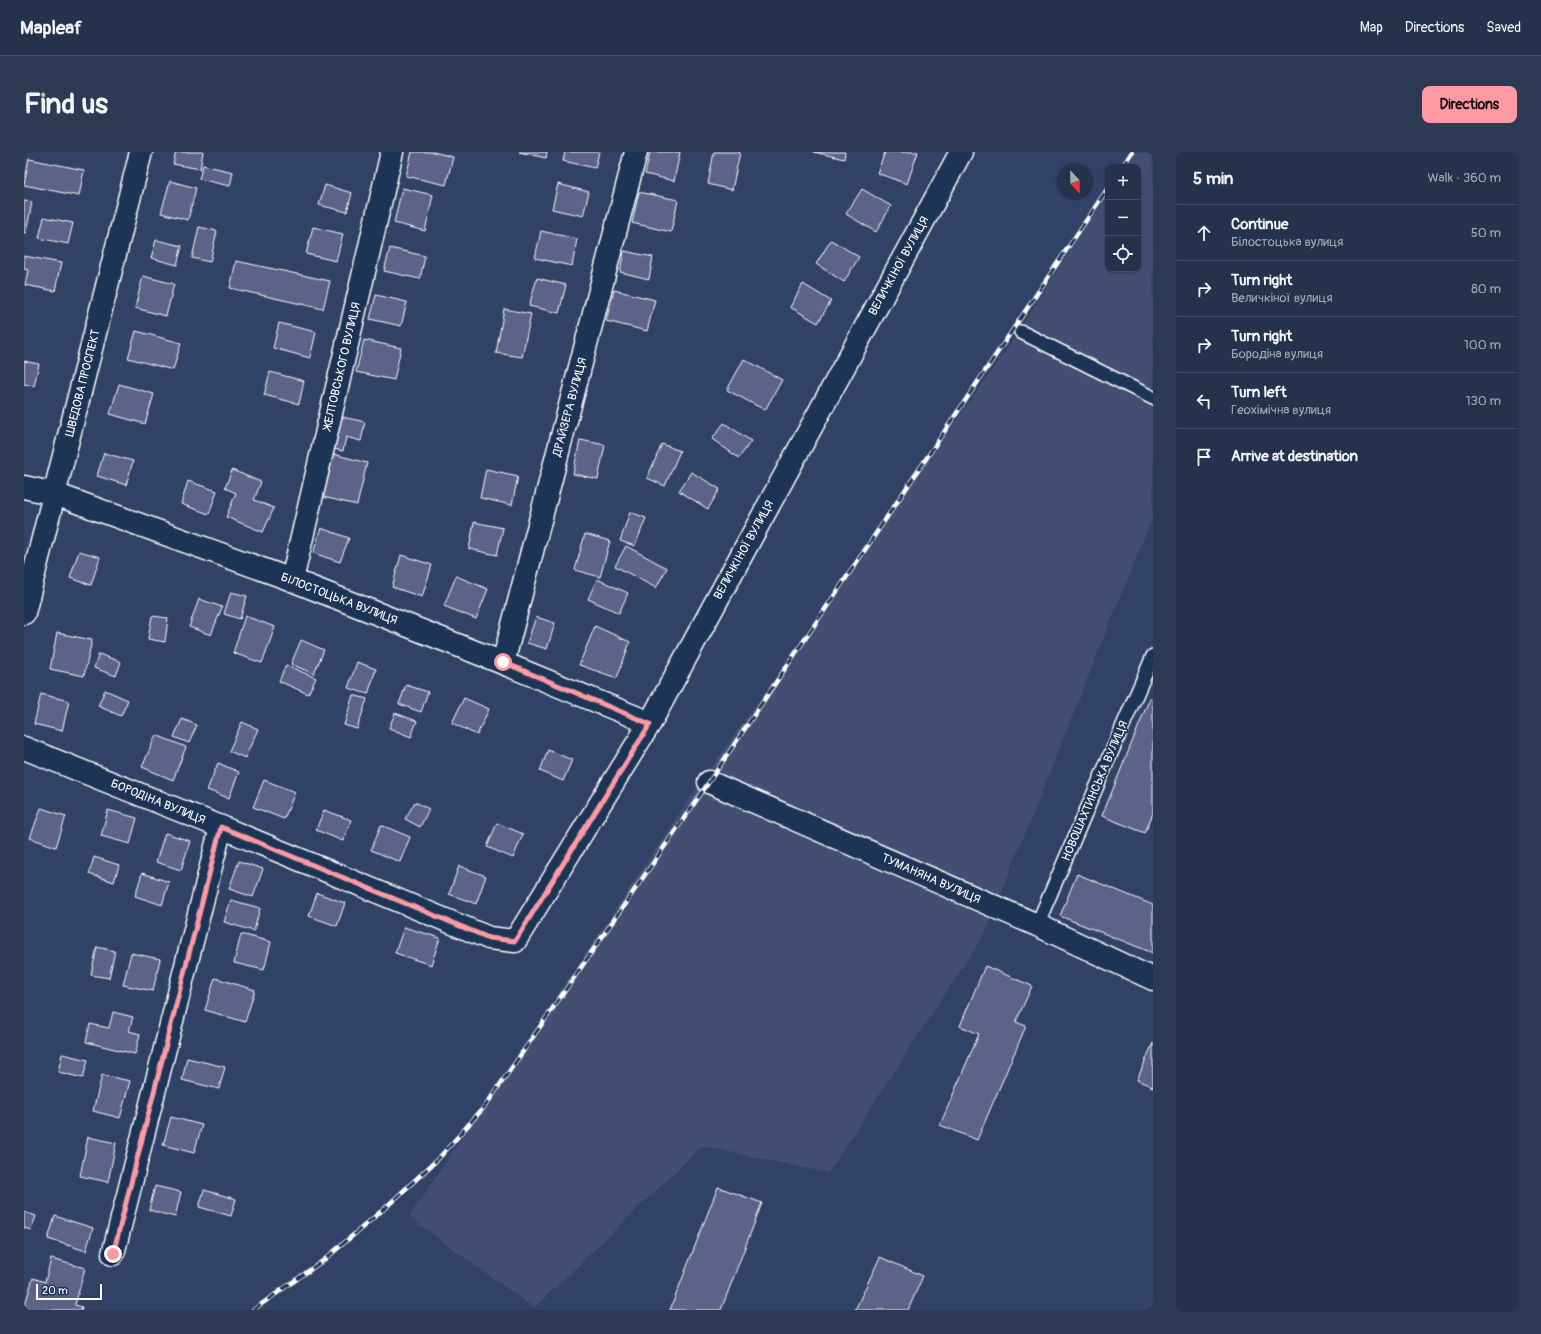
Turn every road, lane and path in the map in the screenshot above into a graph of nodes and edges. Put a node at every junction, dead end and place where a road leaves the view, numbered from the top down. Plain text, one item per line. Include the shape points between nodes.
1 (141, 152) edge
2 (392, 152) edge
3 (636, 152) edge
4 (961, 152) edge
5 (1021, 332) dead end
6 (1153, 398) edge
7 (24, 487) edge
8 (55, 494) junction
9 (292, 580) junction
10 (24, 613) edge
11 (1153, 656) edge
12 (503, 662) junction
13 (650, 724) junction
14 (24, 748) edge
15 (709, 782) dead end
16 (221, 827) junction
17 (1037, 925) junction
18 (515, 941) joint
19 (1153, 979) edge
20 (113, 1254) dead end

1 - 8 street, ШВЕДОВА ПРОСПЕКТ
2 - 9 street, ЖЕЛТОВСЬКОГО ВУЛИЦЯ
3 - 12 street, ДРАЙЗЕРА ВУЛИЦЯ
4 - 13 street, ВЕЛИЧКІНОЇ ВУЛИЦЯ
5 - 6 lane
7 - 8 street, БІЛОСТОЦЬКА ВУЛИЦЯ
8 - 9 street, БІЛОСТОЦЬКА ВУЛИЦЯ
8 - 10 street, ШВЕДОВА ПРОСПЕКТ
9 - 12 street, БІЛОСТОЦЬКА ВУЛИЦЯ
11 - 17 lane, НОВОШАХТИНСЬКА ВУЛИЦЯ
12 - 13 street, БІЛОСТОЦЬКА ВУЛИЦЯ
13 - 18 street, ВЕЛИЧКІНОЇ ВУЛИЦЯ
14 - 16 street, БОРОДІНА ВУЛИЦЯ
15 - 17 street, ТУМАНЯНА ВУЛИЦЯ
16 - 18 street, БОРОДІНА ВУЛИЦЯ via 489,938
16 - 20 street
17 - 19 street, ТУМАНЯНА ВУЛИЦЯ

